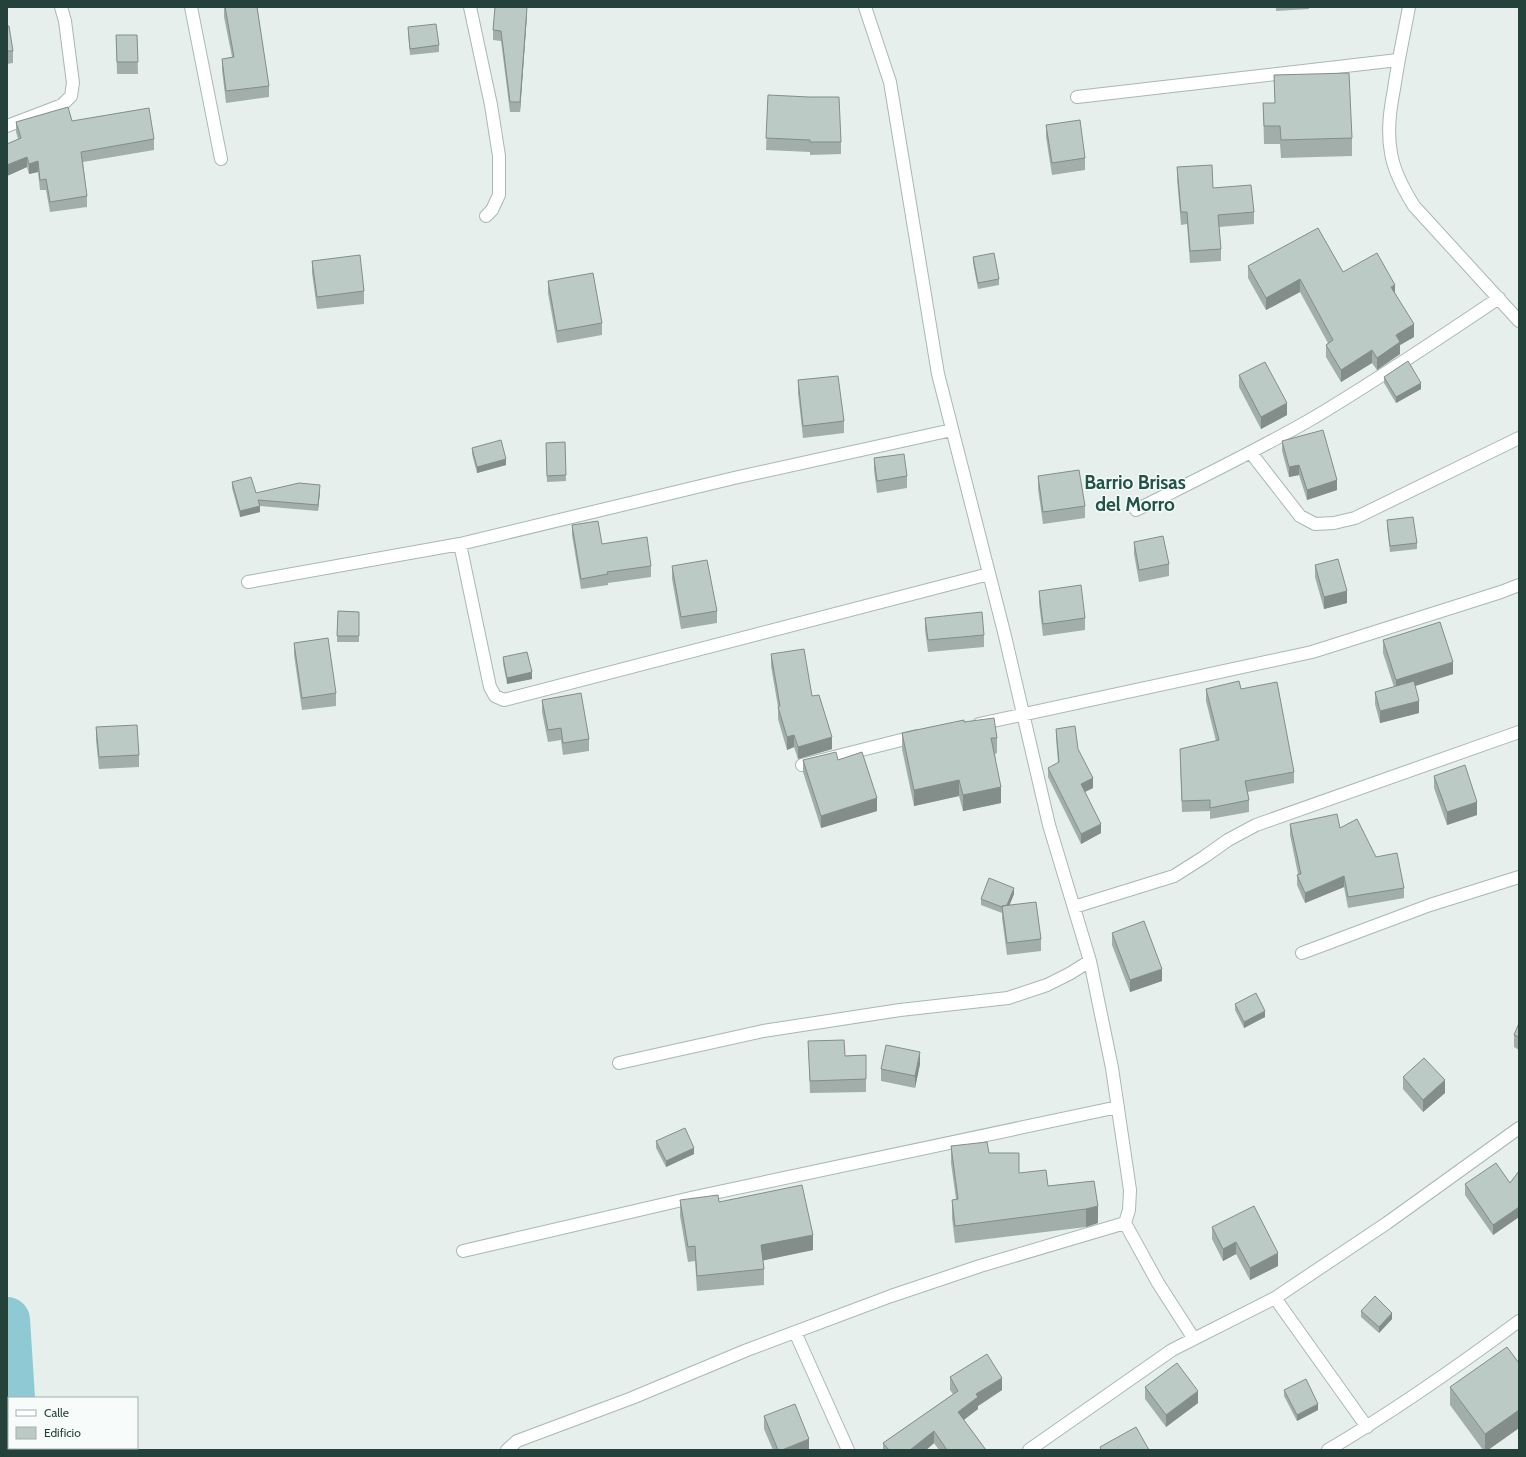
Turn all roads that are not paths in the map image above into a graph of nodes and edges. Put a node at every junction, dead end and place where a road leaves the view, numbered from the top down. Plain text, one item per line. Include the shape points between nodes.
1 (61, 7) edge
2 (191, 7) edge
3 (470, 7) edge
4 (865, 7) edge
5 (1410, 7) edge
6 (1398, 60) junction
7 (1077, 97) dead end
8 (7, 126) edge
9 (221, 159) dead end
10 (486, 216) dead end
11 (1499, 298) junction
12 (1519, 322) edge
13 (952, 430) junction
14 (1519, 438) edge
15 (1251, 453) junction
16 (1136, 510) dead end
17 (460, 544) junction
18 (989, 574) junction
19 (248, 582) dead end
20 (1519, 585) edge
21 (1023, 714) junction
22 (964, 726) edge
23 (1519, 732) edge
24 (927, 734) edge
25 (802, 765) edge
26 (1519, 878) edge
27 (1074, 907) junction
28 (1302, 953) dead end
29 (1090, 961) junction
30 (619, 1063) dead end
31 (1118, 1107) junction
32 (1519, 1128) edge
33 (1125, 1223) junction
34 (463, 1251) dead end
35 (1275, 1298) junction
36 (1519, 1321) edge
37 (795, 1332) junction
38 (1194, 1339) junction
39 (1367, 1427) junction
40 (507, 1450) edge
41 (848, 1450) edge
42 (1029, 1450) edge
43 (1328, 1450) edge

1 - 8 street via 73,83 71,96 62,105
2 - 9 street
3 - 10 street via 500,156 499,195
4 - 13 street via 890,82 938,374
5 - 6 street
6 - 7 street
6 - 11 street via 1389,132 1391,154 1404,191 1414,206
11 - 12 street
11 - 15 street via 1315,417
13 - 17 street via 734,478
13 - 18 street
14 - 15 street via 1355,518 1334,523 1315,524 1300,516
15 - 16 street
17 - 18 street via 490,687 495,696 504,700
17 - 19 street
18 - 21 street
20 - 21 street via 1312,652
21 - 22 street
21 - 27 street via 1049,825
23 - 27 street via 1256,825 1228,840 1174,876
24 - 25 street
26 - 28 street via 1430,905
27 - 29 street
29 - 30 street via 1047,985 1008,998 900,1010 763,1030
29 - 31 street
31 - 33 street via 1130,1190 1129,1210
31 - 34 street via 695,1197
32 - 35 street via 1387,1223
33 - 37 street via 980,1266
33 - 38 street via 1158,1283
35 - 38 street
35 - 39 street
36 - 39 street
37 - 40 street via 517,1441
37 - 41 street
38 - 42 street via 1172,1350
39 - 43 street

